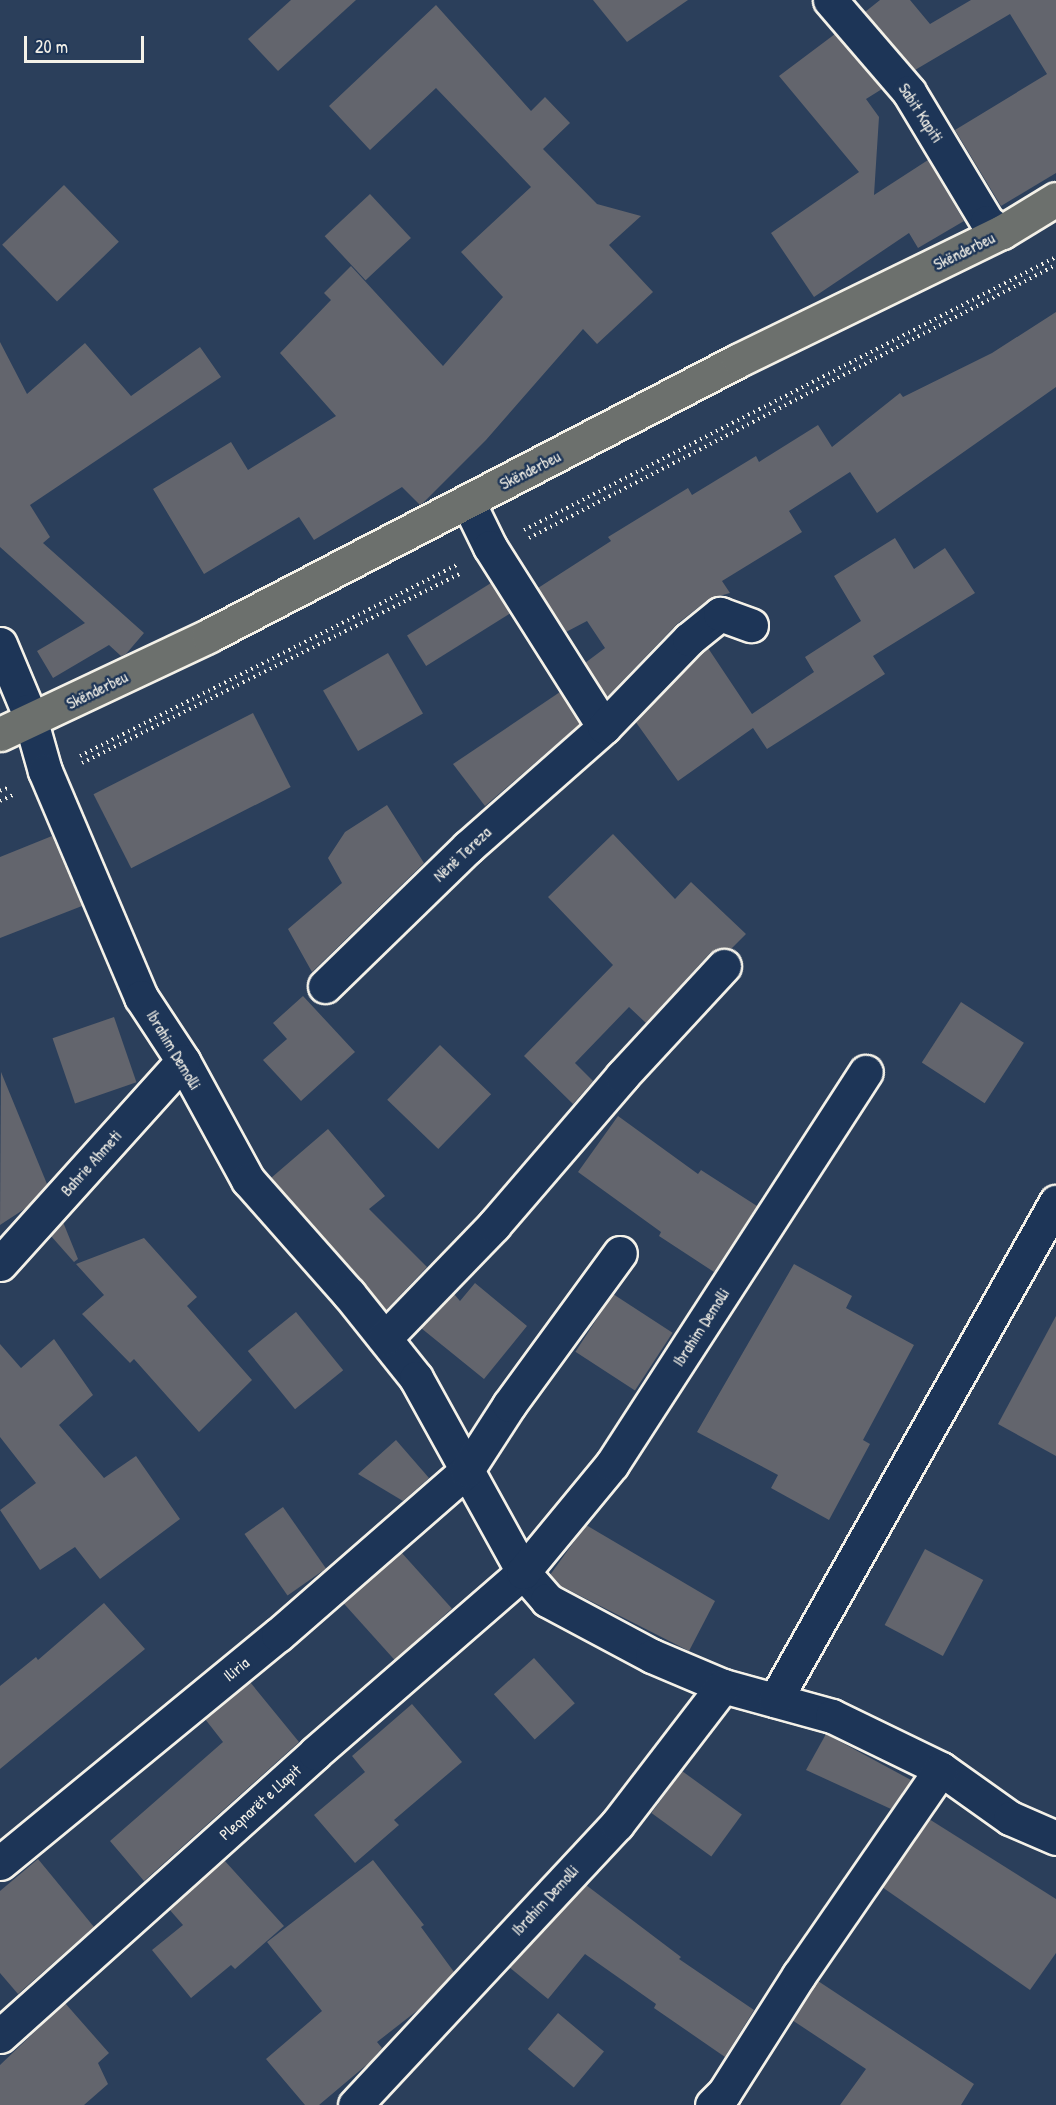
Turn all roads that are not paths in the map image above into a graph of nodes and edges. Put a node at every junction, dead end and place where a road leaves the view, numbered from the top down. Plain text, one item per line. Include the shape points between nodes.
1 (830, 0) edge
2 (1056, 199) edge
3 (1002, 232) junction
4 (468, 502) junction
5 (751, 625) dead end
6 (0, 644) edge
7 (31, 722) junction
8 (604, 728) junction
9 (0, 734) edge
10 (724, 966) dead end
11 (324, 986) dead end
12 (183, 1061) junction
13 (866, 1072) dead end
14 (1056, 1202) edge
15 (620, 1252) dead end
16 (0, 1264) edge
17 (385, 1338) junction
18 (467, 1470) junction
19 (523, 1572) junction
20 (723, 1686) junction
21 (775, 1700) junction
22 (941, 1769) junction
23 (1056, 1838) edge
24 (0, 1863) edge
25 (0, 2036) edge
26 (355, 2105) edge
27 (711, 2105) edge

1 - 3 street, Sabit Kapiti via 909,92 987,222
2 - 3 main road, Skënderbeu
3 - 4 main road, Skënderbeu via 739,360
4 - 7 main road, Skënderbeu
4 - 8 street via 490,548
5 - 8 street, Nënë Tereza via 720,614 689,639
6 - 7 street, Ibrahim Demolli
7 - 9 main road, Skënderbeu
7 - 12 street, Ibrahim Demolli via 45,771 141,997
8 - 11 street, Nënë Tereza via 468,847
10 - 17 street via 622,1076 494,1225
12 - 16 street, Bahrie Ahmeti
12 - 17 street, Ibrahim Demolli via 248,1180
13 - 19 street, Ibrahim Demolli via 612,1464
14 - 21 street
15 - 18 street
17 - 18 street, Ibrahim Demolli via 416,1378
18 - 19 street, Ibrahim Demolli
18 - 24 street, Iliria via 278,1635
19 - 20 street, Ibrahim Demolli via 547,1600 652,1656
19 - 25 street, Pleqnarët e Llapit
20 - 21 street, Ibrahim Demolli
20 - 26 street, Ibrahim Demolli via 617,1824
21 - 22 street, Ibrahim Demolli via 832,1716
22 - 23 street, Ibrahim Demolli via 1010,1818
22 - 27 street via 799,1975 724,2093

